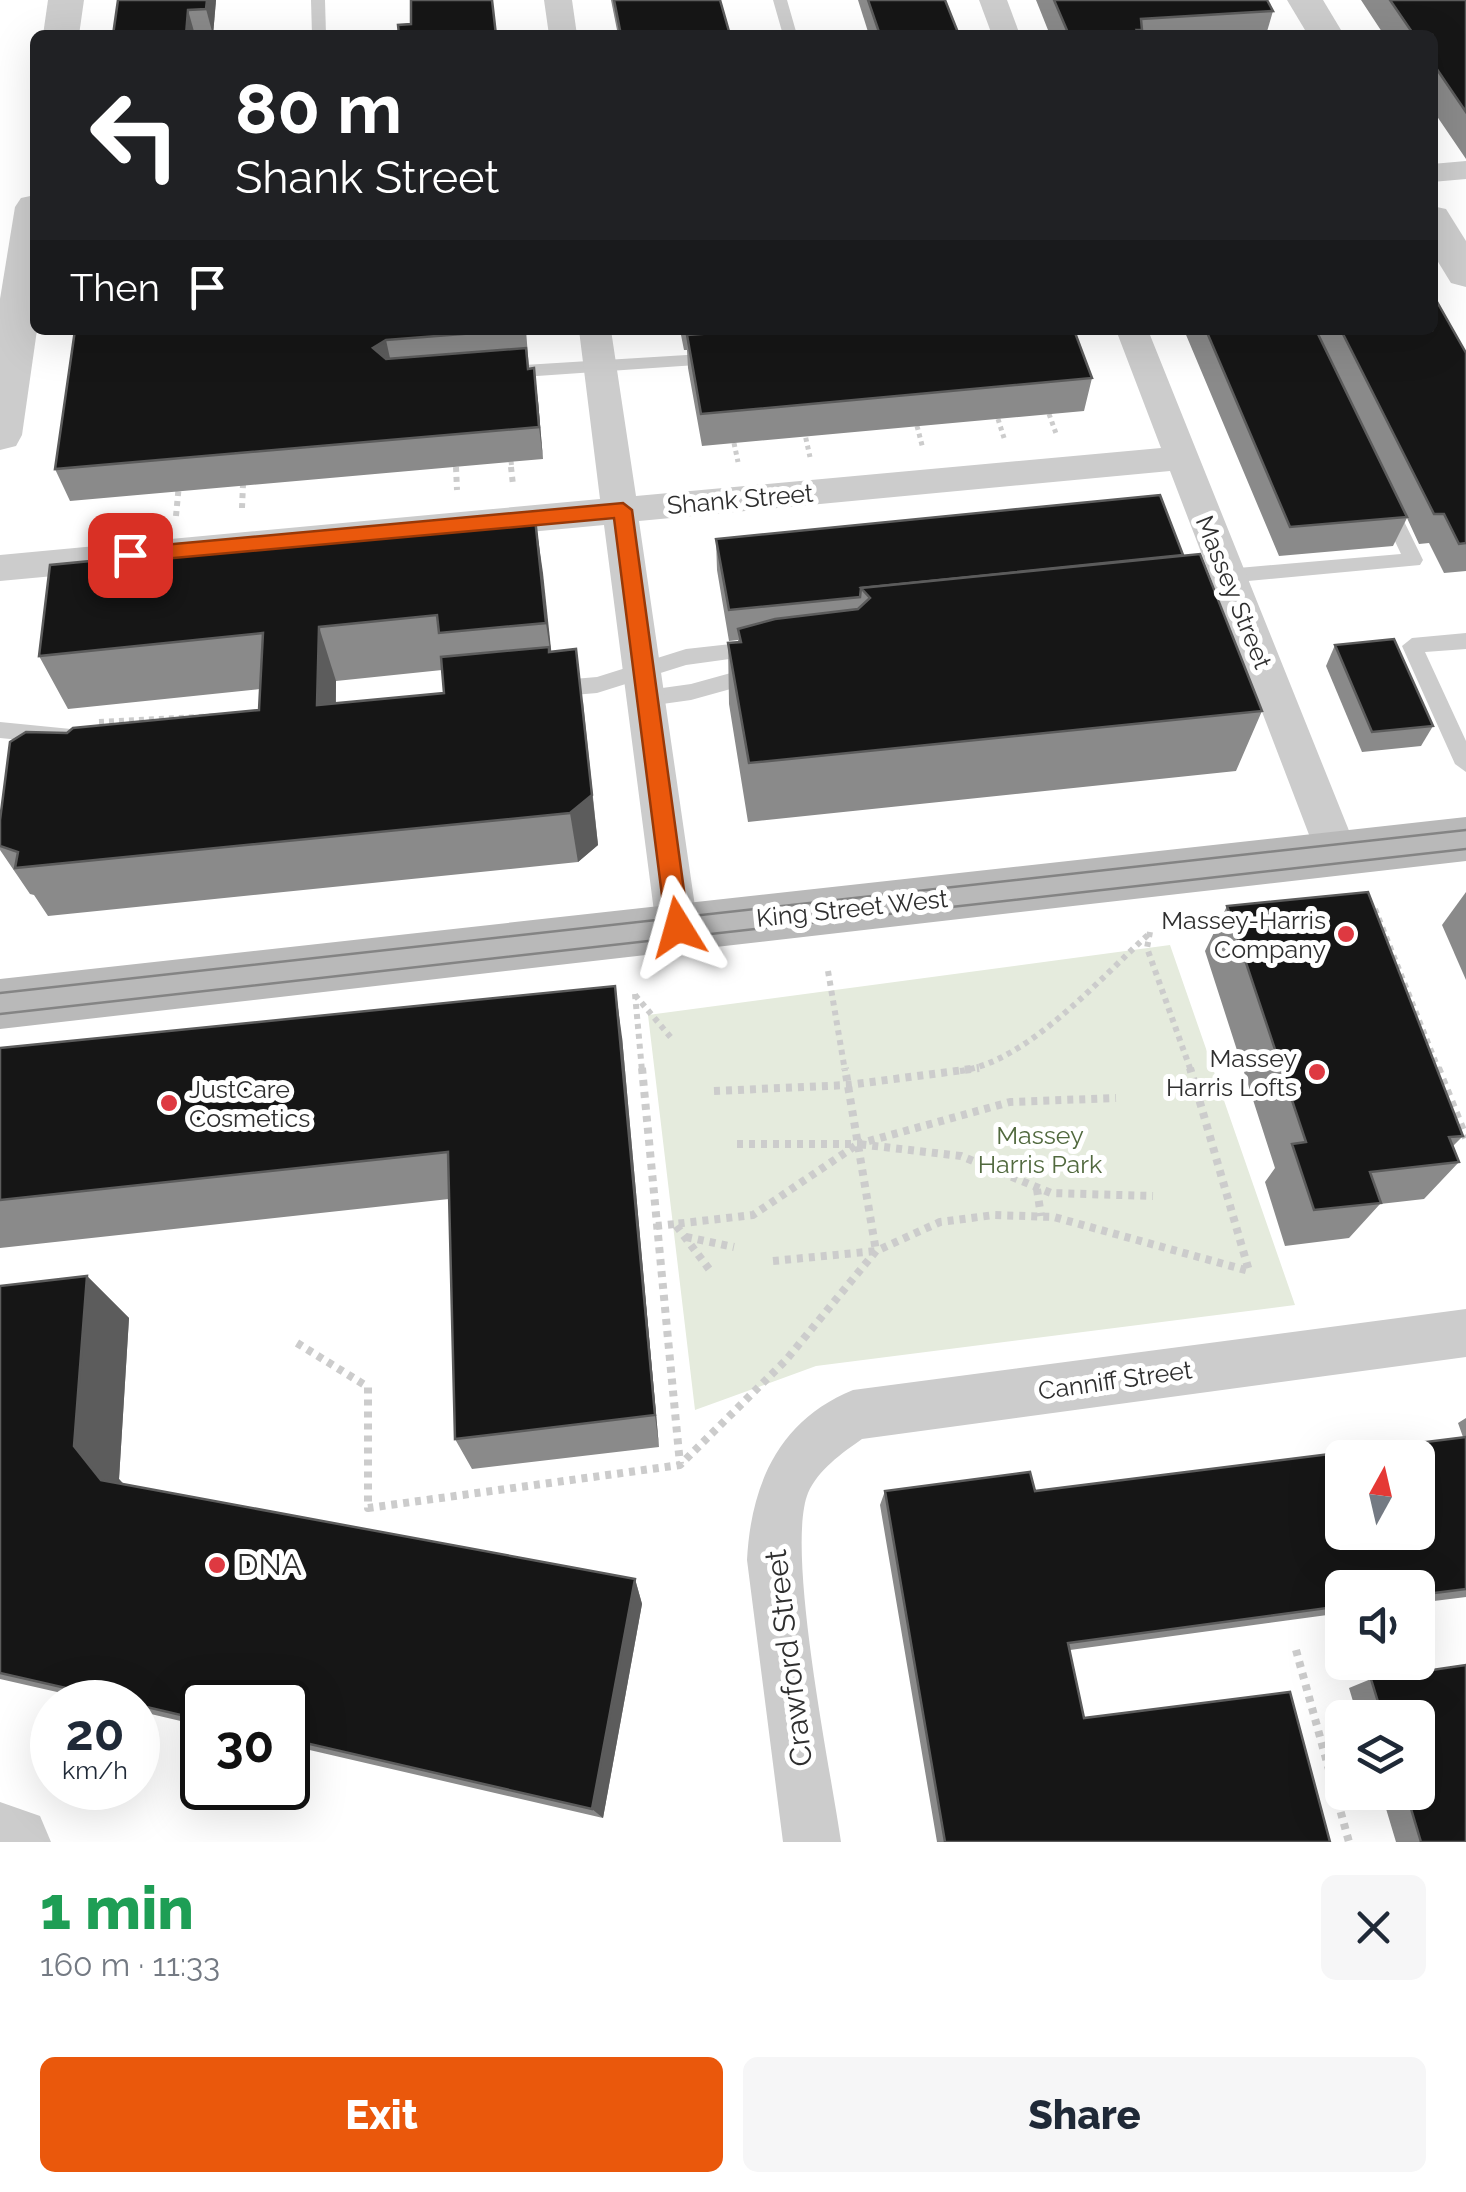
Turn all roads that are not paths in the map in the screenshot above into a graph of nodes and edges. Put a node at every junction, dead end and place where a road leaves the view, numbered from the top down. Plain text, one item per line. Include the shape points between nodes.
1 (66, 0) edge
2 (318, 0) edge
3 (558, 0) edge
4 (780, 0) edge
5 (992, 0) edge
6 (1305, 0) edge
7 (62, 30) edge
8 (319, 30) edge
9 (562, 30) edge
10 (789, 30) edge
11 (1004, 30) edge
12 (1323, 30) edge
13 (1466, 170) edge
14 (1438, 172) edge
15 (1438, 228) edge
16 (30, 270) edge
17 (1466, 274) edge
18 (28, 295) edge
19 (596, 335) edge
20 (1134, 335) edge
21 (740, 357) edge
22 (599, 366) junction
23 (486, 374) edge
24 (0, 435) edge
25 (1181, 458) junction
26 (1379, 489) edge
27 (623, 510) junction
28 (0, 568) edge
29 (1229, 592) junction
30 (1466, 641) edge
31 (782, 647) edge
32 (772, 669) edge
33 (646, 684) junction
34 (523, 692) edge
35 (4, 730) edge
36 (86, 758) edge
37 (1466, 764) edge
38 (1466, 839) edge
39 (1337, 854) junction
40 (678, 927) junction
41 (0, 1004) edge
42 (1466, 1334) edge
43 (787, 1474) joint
44 (0, 1839) edge
45 (14, 1842) edge
46 (812, 1842) edge

1 - 7 street
2 - 8 lane
3 - 9 street
4 - 10 lane
5 - 11 street
6 - 12 street
13 - 14 street
15 - 17 street
16 - 18 street
18 - 24 street
19 - 22 street
20 - 25 street, Massey Street
21 - 22 lane
22 - 23 lane
22 - 27 street
25 - 27 street, Shank Street
25 - 29 street, Massey Street
26 - 29 lane via 1412,560
27 - 28 street, Shank Street
27 - 33 street
29 - 39 street, Massey Street
30 - 37 lane via 1412,646
31 - 33 lane via 686,657
32 - 33 lane via 691,692
33 - 34 lane
33 - 40 street
35 - 36 lane via 62,734 85,742
38 - 39 main road, King Street West
39 - 40 main road, King Street West
40 - 41 main road, King Street West
42 - 43 street, Canniff Street via 853,1415 816,1438
43 - 46 street, Crawford Street via 775,1515 774,1560
44 - 45 street

